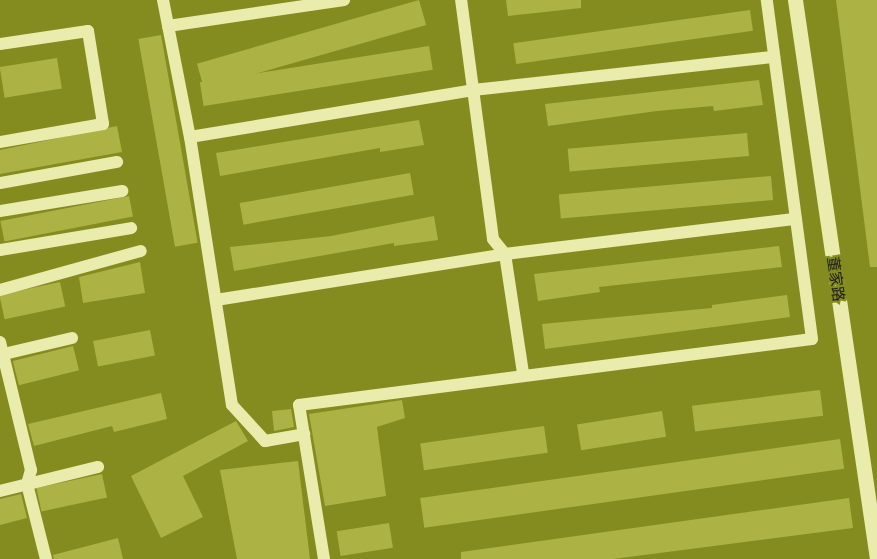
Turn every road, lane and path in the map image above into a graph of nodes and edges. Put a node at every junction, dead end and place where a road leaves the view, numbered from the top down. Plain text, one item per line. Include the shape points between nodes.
1 (163, 0) edge
2 (344, 0) edge
3 (461, 0) edge
4 (767, 0) edge
5 (795, 0) edge
6 (168, 26) junction
7 (0, 44) edge
8 (774, 57) junction
9 (473, 90) junction
10 (190, 137) junction
11 (0, 142) edge
12 (117, 162) dead end
13 (0, 183) edge
14 (122, 191) dead end
15 (0, 211) edge
16 (796, 219) junction
17 (131, 228) dead end
18 (0, 250) edge
19 (141, 252) dead end
20 (505, 254) junction
21 (0, 290) edge
22 (216, 300) junction
23 (72, 338) dead end
24 (1, 350) edge
25 (523, 373) junction
26 (304, 434) junction
27 (98, 466) dead end
28 (27, 484) junction
29 (0, 491) edge
30 (46, 559) edge
31 (324, 559) edge
32 (877, 559) edge

1 - 6 street
2 - 6 street
3 - 9 street
4 - 8 street
5 - 32 street, 董家路
6 - 10 street
7 - 11 street via 88,31 103,124
8 - 9 street
8 - 16 street
9 - 10 street
9 - 20 street via 493,239
10 - 22 street
12 - 13 street
14 - 15 street
16 - 20 street
16 - 25 street via 812,339
17 - 18 street
19 - 21 street
20 - 22 street
20 - 25 street
22 - 26 street via 232,405 265,441
23 - 24 street
24 - 28 street via 31,470
25 - 26 street via 299,405
26 - 31 street
27 - 28 street
28 - 29 street
28 - 30 street

